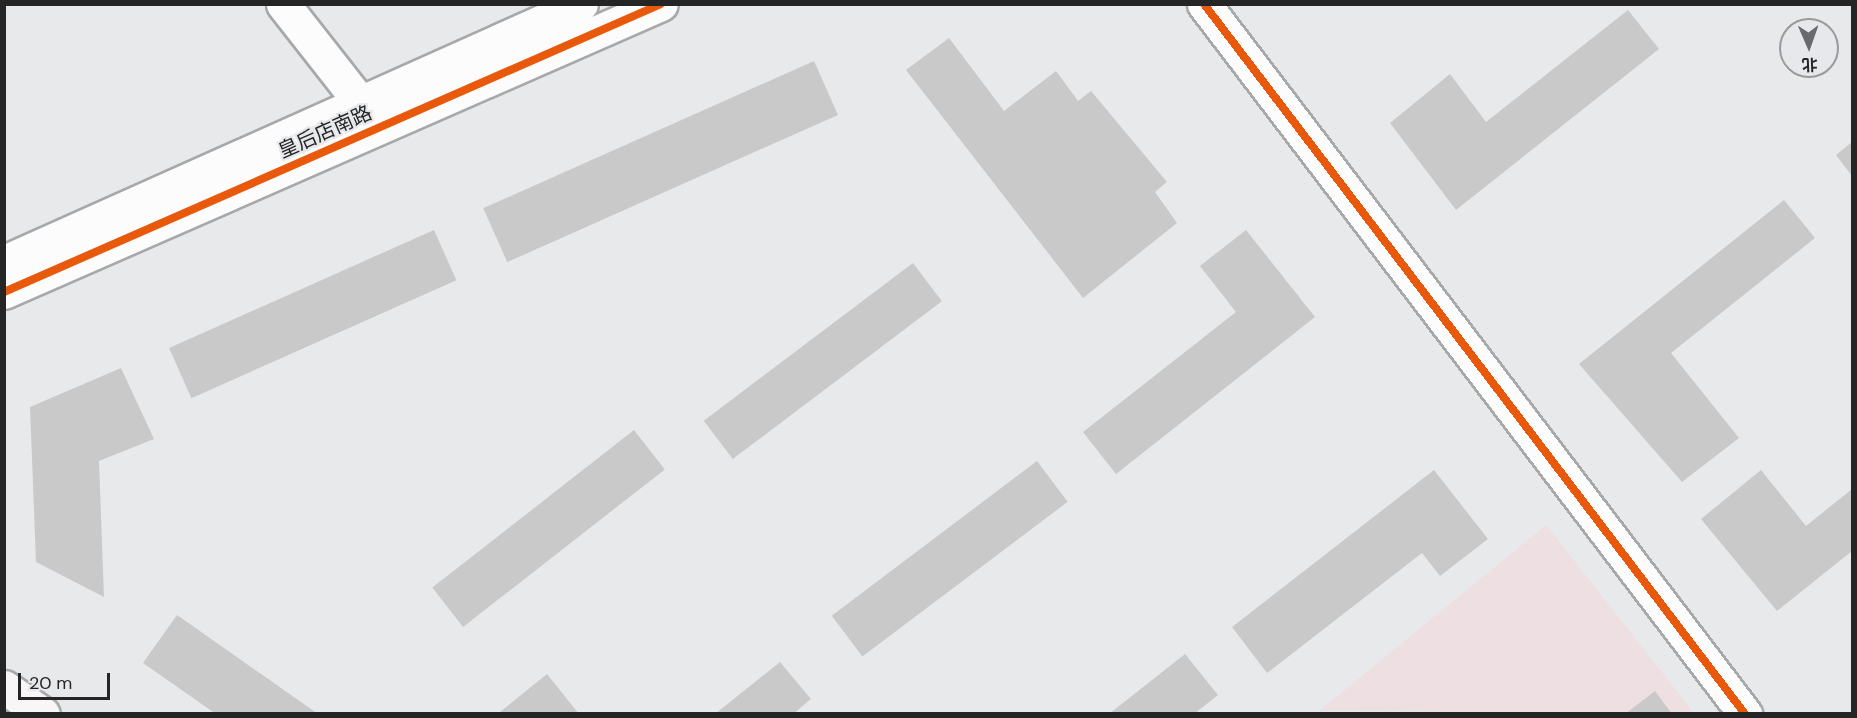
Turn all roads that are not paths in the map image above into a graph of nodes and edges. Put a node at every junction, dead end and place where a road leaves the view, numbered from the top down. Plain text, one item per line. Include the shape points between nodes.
1 (283, 4) edge
2 (581, 4) edge
3 (661, 4) edge
4 (1204, 4) edge
5 (367, 115) junction
6 (4, 261) edge
7 (4, 292) edge
8 (4, 687) edge
9 (43, 714) edge
10 (1745, 714) edge

1 - 5 street
2 - 5 street, 皇后店南路
3 - 5 street, 皇后店南路
4 - 10 street
5 - 6 street, 皇后店南路
5 - 7 street, 皇后店南路
8 - 9 main road

